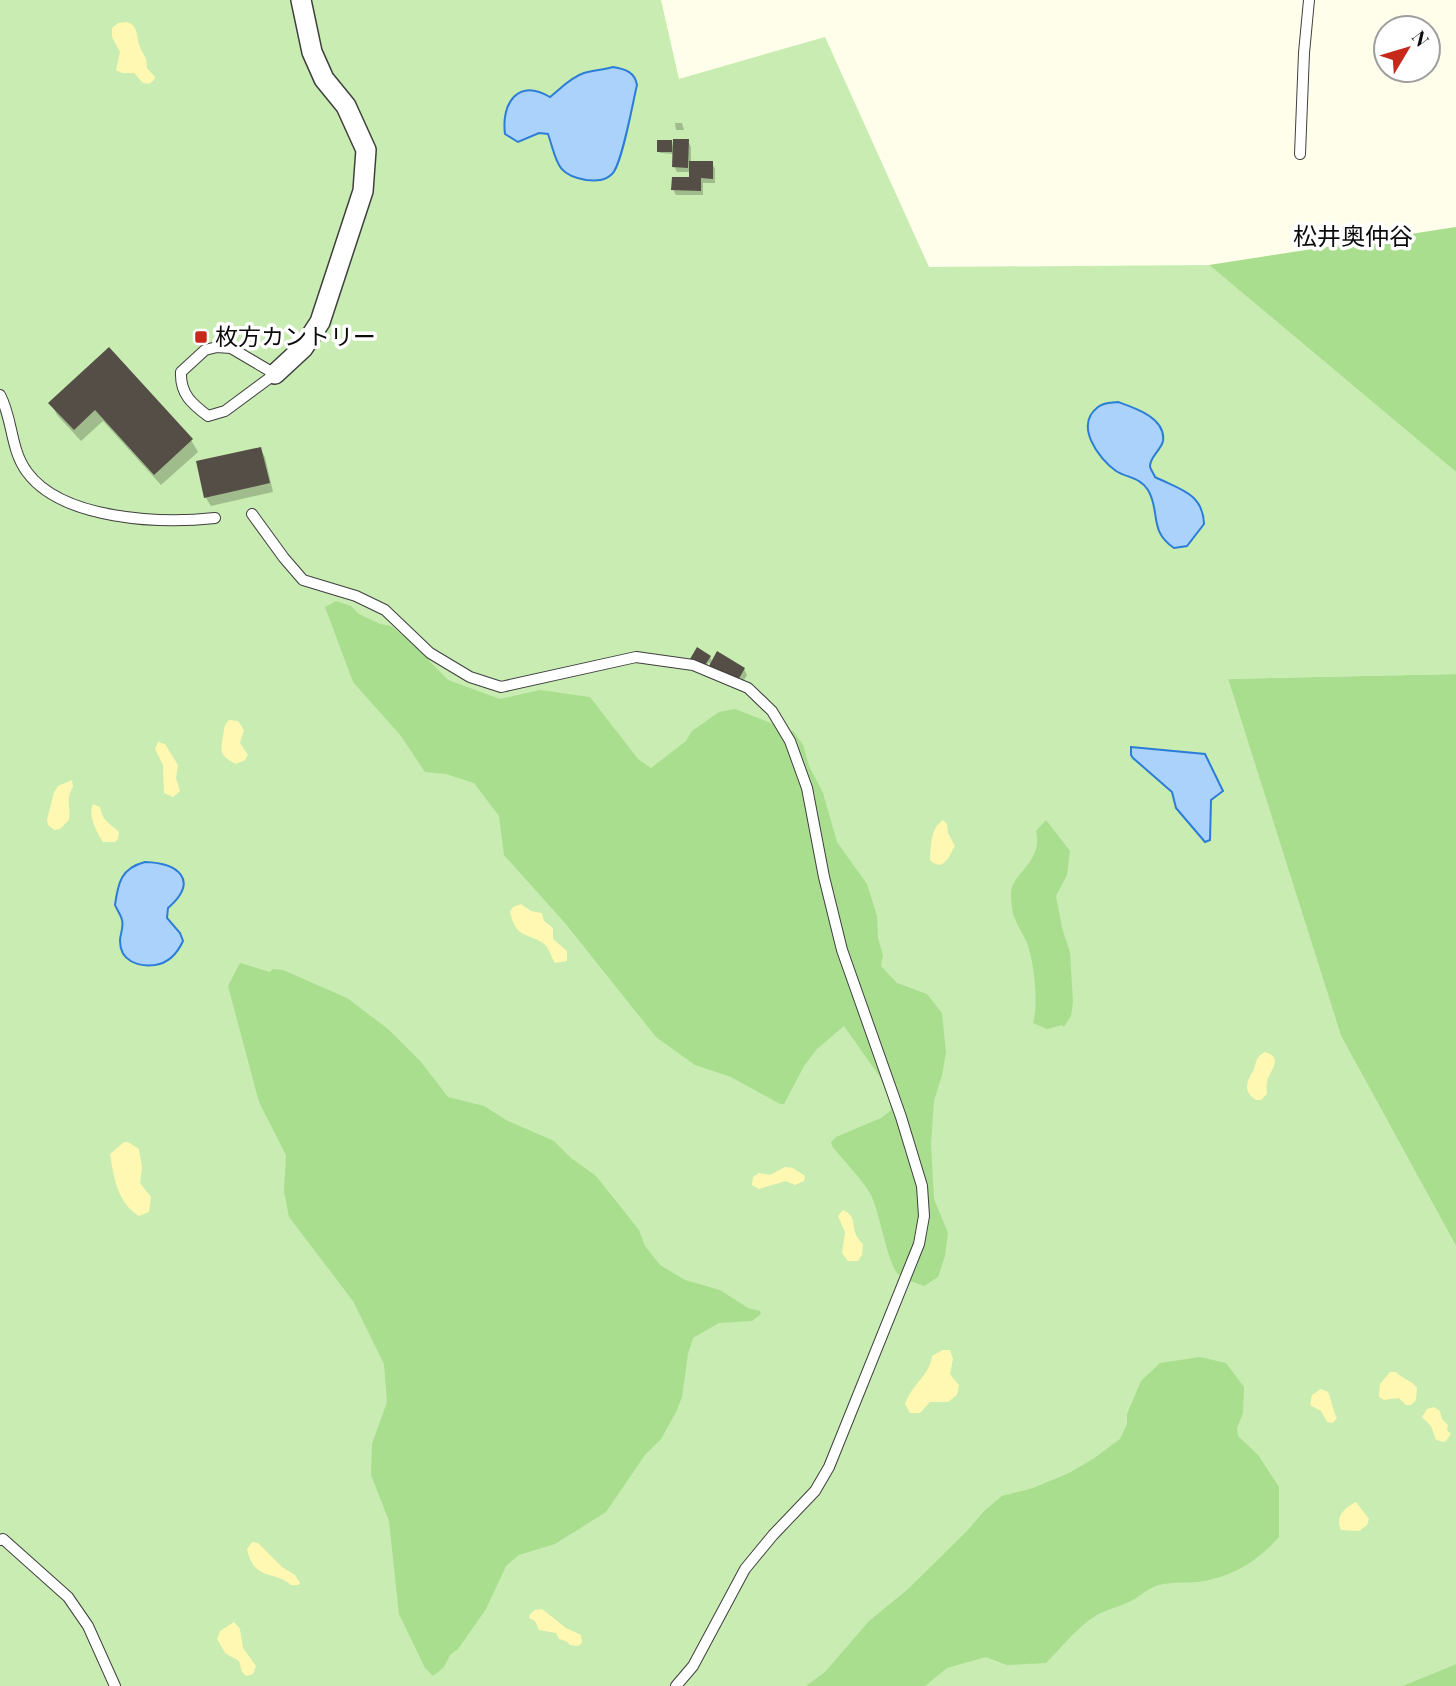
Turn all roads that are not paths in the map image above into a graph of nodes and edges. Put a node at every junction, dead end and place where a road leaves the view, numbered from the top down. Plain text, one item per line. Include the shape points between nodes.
1 (301, 0) edge
2 (1309, 0) edge
3 (1300, 153) dead end
4 (275, 374) junction
5 (0, 396) edge
6 (252, 514) dead end
7 (215, 518) dead end
8 (0, 1540) edge
9 (115, 1686) edge
10 (676, 1686) edge

1 - 4 street via 312,52 324,79 346,106 366,150 363,191 320,322 303,348
2 - 3 lane
4 - 4 lane via 225,411 208,416 180,384 181,372 205,350 216,347 231,348
5 - 7 lane via 14,447 27,472 46,490 81,508 143,520
6 - 10 lane via 303,580 385,610 430,653 470,677 501,687 636,657 693,664 748,688 772,711 790,741 807,789 842,950 901,1117 922,1186 924,1216 919,1244 829,1467 815,1491 745,1569 693,1666
8 - 9 lane via 68,1597 88,1626

